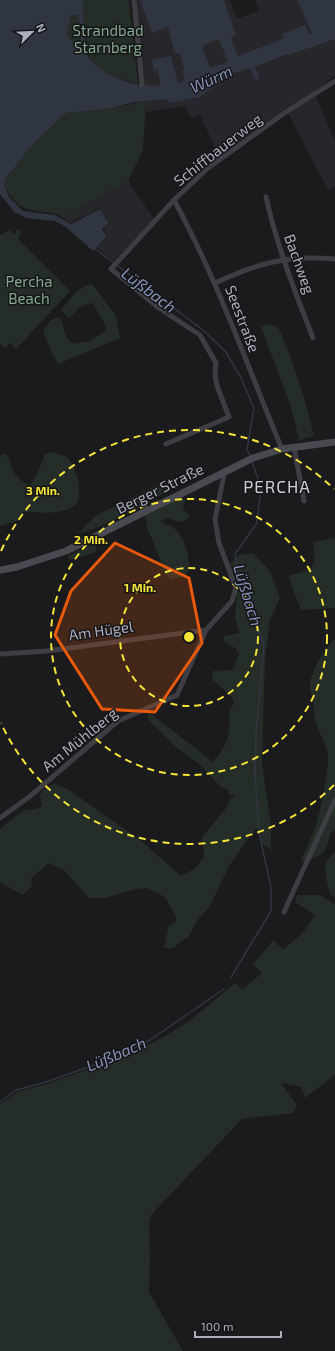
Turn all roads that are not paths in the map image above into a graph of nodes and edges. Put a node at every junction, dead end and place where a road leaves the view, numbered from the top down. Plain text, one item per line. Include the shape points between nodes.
1 (134, 0) edge
2 (335, 81) edge
3 (142, 85) dead end
4 (266, 197) dead end
5 (174, 200) junction
6 (283, 259) junction
7 (335, 259) edge
8 (215, 283) junction
9 (313, 338) dead end
10 (335, 442) edge
11 (166, 444) dead end
12 (294, 447) junction
13 (282, 449) junction
14 (225, 470) junction
15 (304, 501) dead end
16 (0, 570) edge
17 (206, 630) junction
18 (0, 654) edge
19 (335, 800) edge
20 (0, 818) edge
21 (284, 912) dead end

1 - 3 street
2 - 5 street, Schiffbauerweg via 283,114 208,168
4 - 6 street, Bachweg
5 - 8 street, Seestraße
5 - 11 street, Schiffbauerweg via 111,269 159,308 200,335 216,363 217,386 229,417
6 - 7 street
6 - 8 street via 246,268
6 - 9 street, Bachweg
8 - 13 street, Seestraße
10 - 12 main road, Berger Straße
12 - 13 main road, Berger Straße
12 - 15 street
13 - 14 main road, Berger Straße
14 - 16 main road, Berger Straße via 66,550 17,567
14 - 17 street, Am Mühlberg via 216,519 219,543 236,588 232,601
17 - 18 street, Am Hügel via 47,651
17 - 20 street, Am Mühlberg via 177,695 118,721 29,797
19 - 21 street

